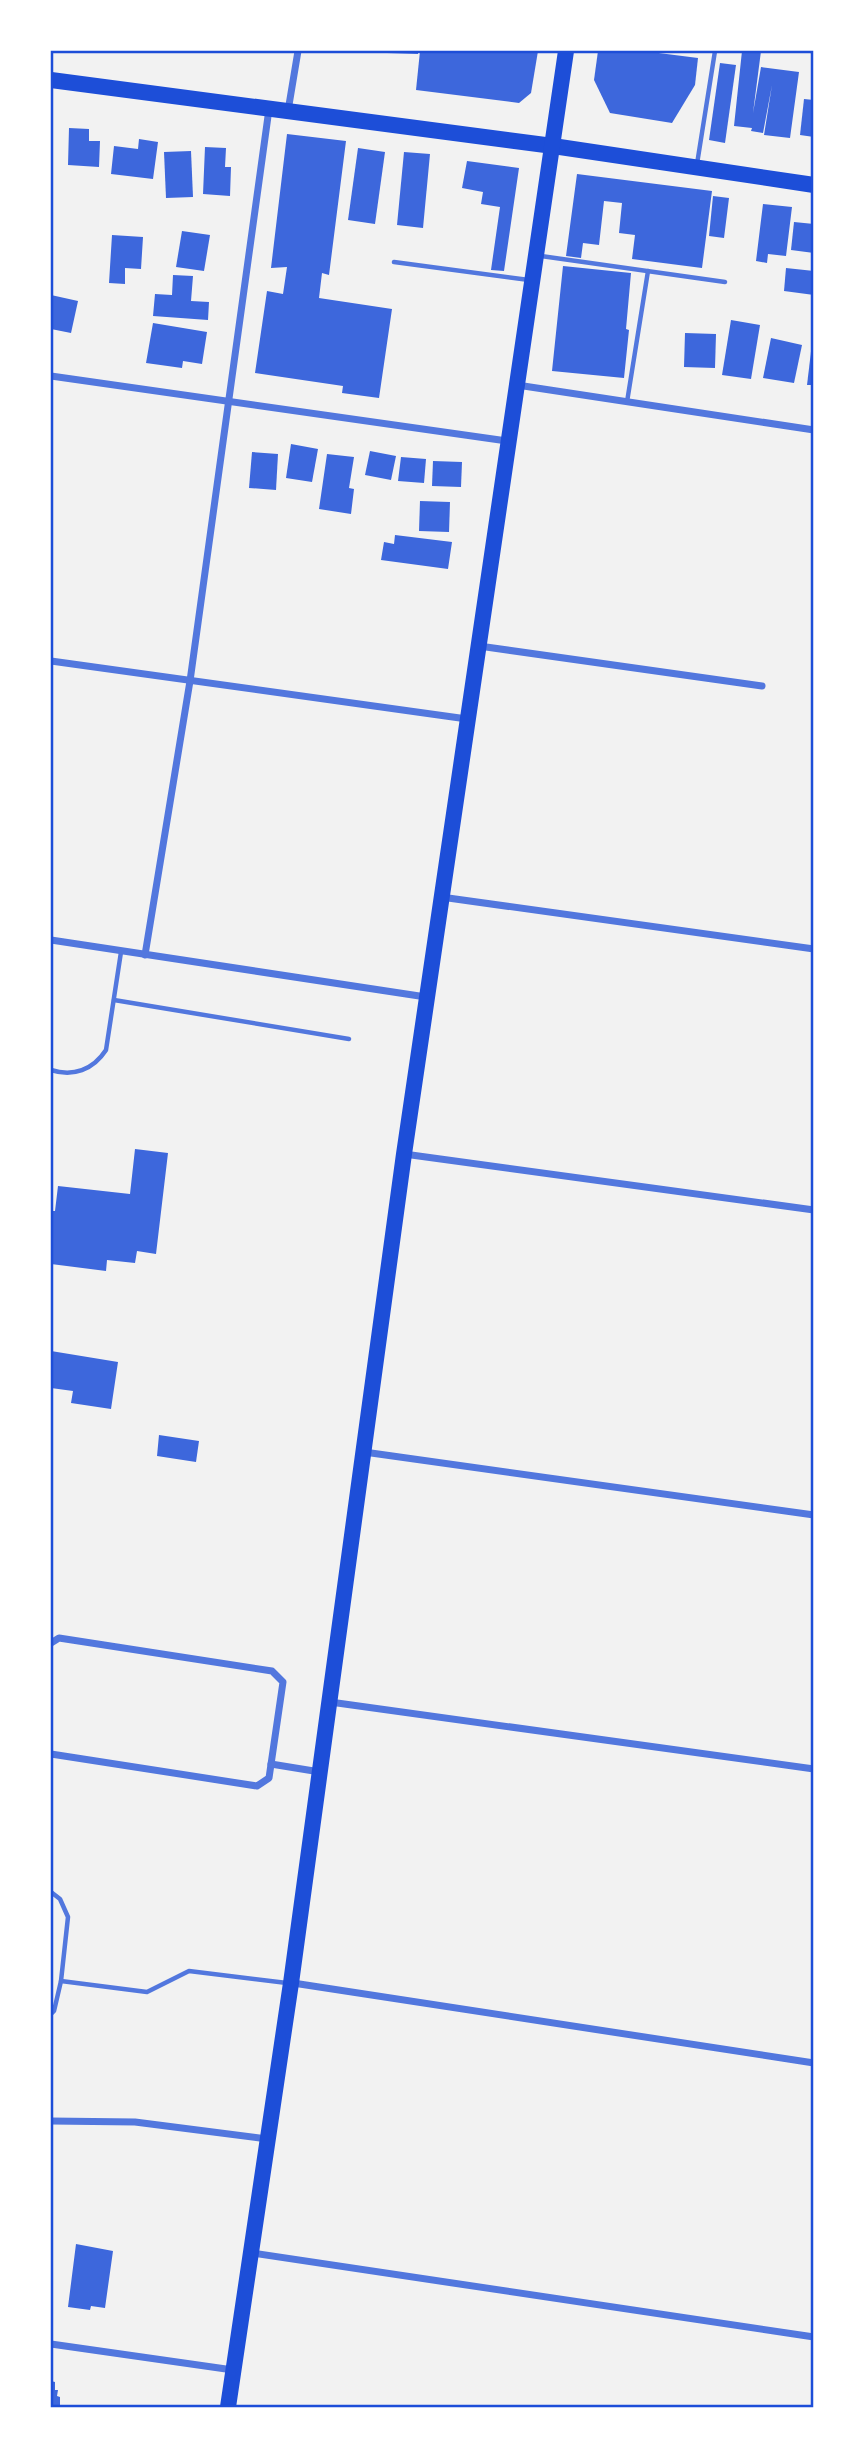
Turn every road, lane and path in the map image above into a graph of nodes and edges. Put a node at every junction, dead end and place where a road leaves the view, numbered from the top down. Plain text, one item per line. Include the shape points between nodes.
1 (298, 51) edge
2 (566, 51) edge
3 (715, 51) edge
4 (51, 80) edge
5 (269, 109) junction
6 (288, 111) junction
7 (553, 146) junction
8 (697, 167) junction
9 (814, 185) edge
10 (536, 256) junction
11 (394, 262) dead end
12 (648, 271) junction
13 (533, 281) junction
14 (725, 282) dead end
15 (51, 376) edge
16 (517, 385) junction
17 (227, 400) junction
18 (627, 401) junction
19 (814, 430) edge
20 (508, 442) junction
21 (478, 646) junction
22 (51, 661) edge
23 (190, 681) junction
24 (762, 686) dead end
25 (467, 719) junction
26 (442, 897) junction
27 (51, 940) edge
28 (814, 948) edge
29 (121, 952) junction
30 (145, 955) junction
31 (427, 997) junction
32 (114, 1000) junction
33 (349, 1039) dead end
34 (51, 1070) edge
35 (404, 1154) junction
36 (814, 1210) edge
37 (364, 1452) junction
38 (814, 1515) edge
39 (51, 1643) edge
40 (330, 1702) junction
41 (51, 1754) edge
42 (271, 1764) junction
43 (814, 1769) edge
44 (321, 1772) junction
45 (51, 1892) edge
46 (61, 1981) junction
47 (291, 1983) junction
48 (51, 2014) edge
49 (814, 2063) edge
50 (51, 2121) edge
51 (267, 2139) junction
52 (251, 2253) junction
53 (814, 2337) edge
54 (51, 2344) edge
55 (233, 2371) junction
56 (228, 2407) edge

1 - 6 street
2 - 7 main road
3 - 8 lane
4 - 5 main road
5 - 6 main road
5 - 17 street
6 - 7 main road
7 - 8 main road
7 - 10 main road
8 - 9 main road
10 - 12 lane
10 - 13 main road
11 - 13 lane
12 - 14 lane
12 - 18 lane
13 - 16 main road
15 - 17 street
16 - 18 street
16 - 20 main road
17 - 20 street
17 - 23 street
18 - 19 street
20 - 21 main road
21 - 24 street
21 - 25 main road
22 - 23 street
23 - 25 street
23 - 30 street
25 - 26 main road
26 - 28 street
26 - 31 main road
27 - 29 street
29 - 30 street
29 - 32 lane
30 - 31 street
31 - 35 main road
32 - 33 lane
32 - 34 lane via 102,1057 79,1072
35 - 36 street
35 - 37 main road
37 - 38 street
37 - 40 main road
39 - 42 street via 59,1638 272,1671 283,1682
40 - 43 street
40 - 44 main road
41 - 42 street via 257,1786 269,1778
42 - 44 street
44 - 47 main road
45 - 46 lane via 60,1899 68,1917
46 - 47 lane via 147,1992 189,1971
46 - 48 lane
47 - 49 street
47 - 51 main road
50 - 51 street via 135,2122
51 - 52 main road
52 - 53 street
52 - 55 main road
54 - 55 street
55 - 56 main road

